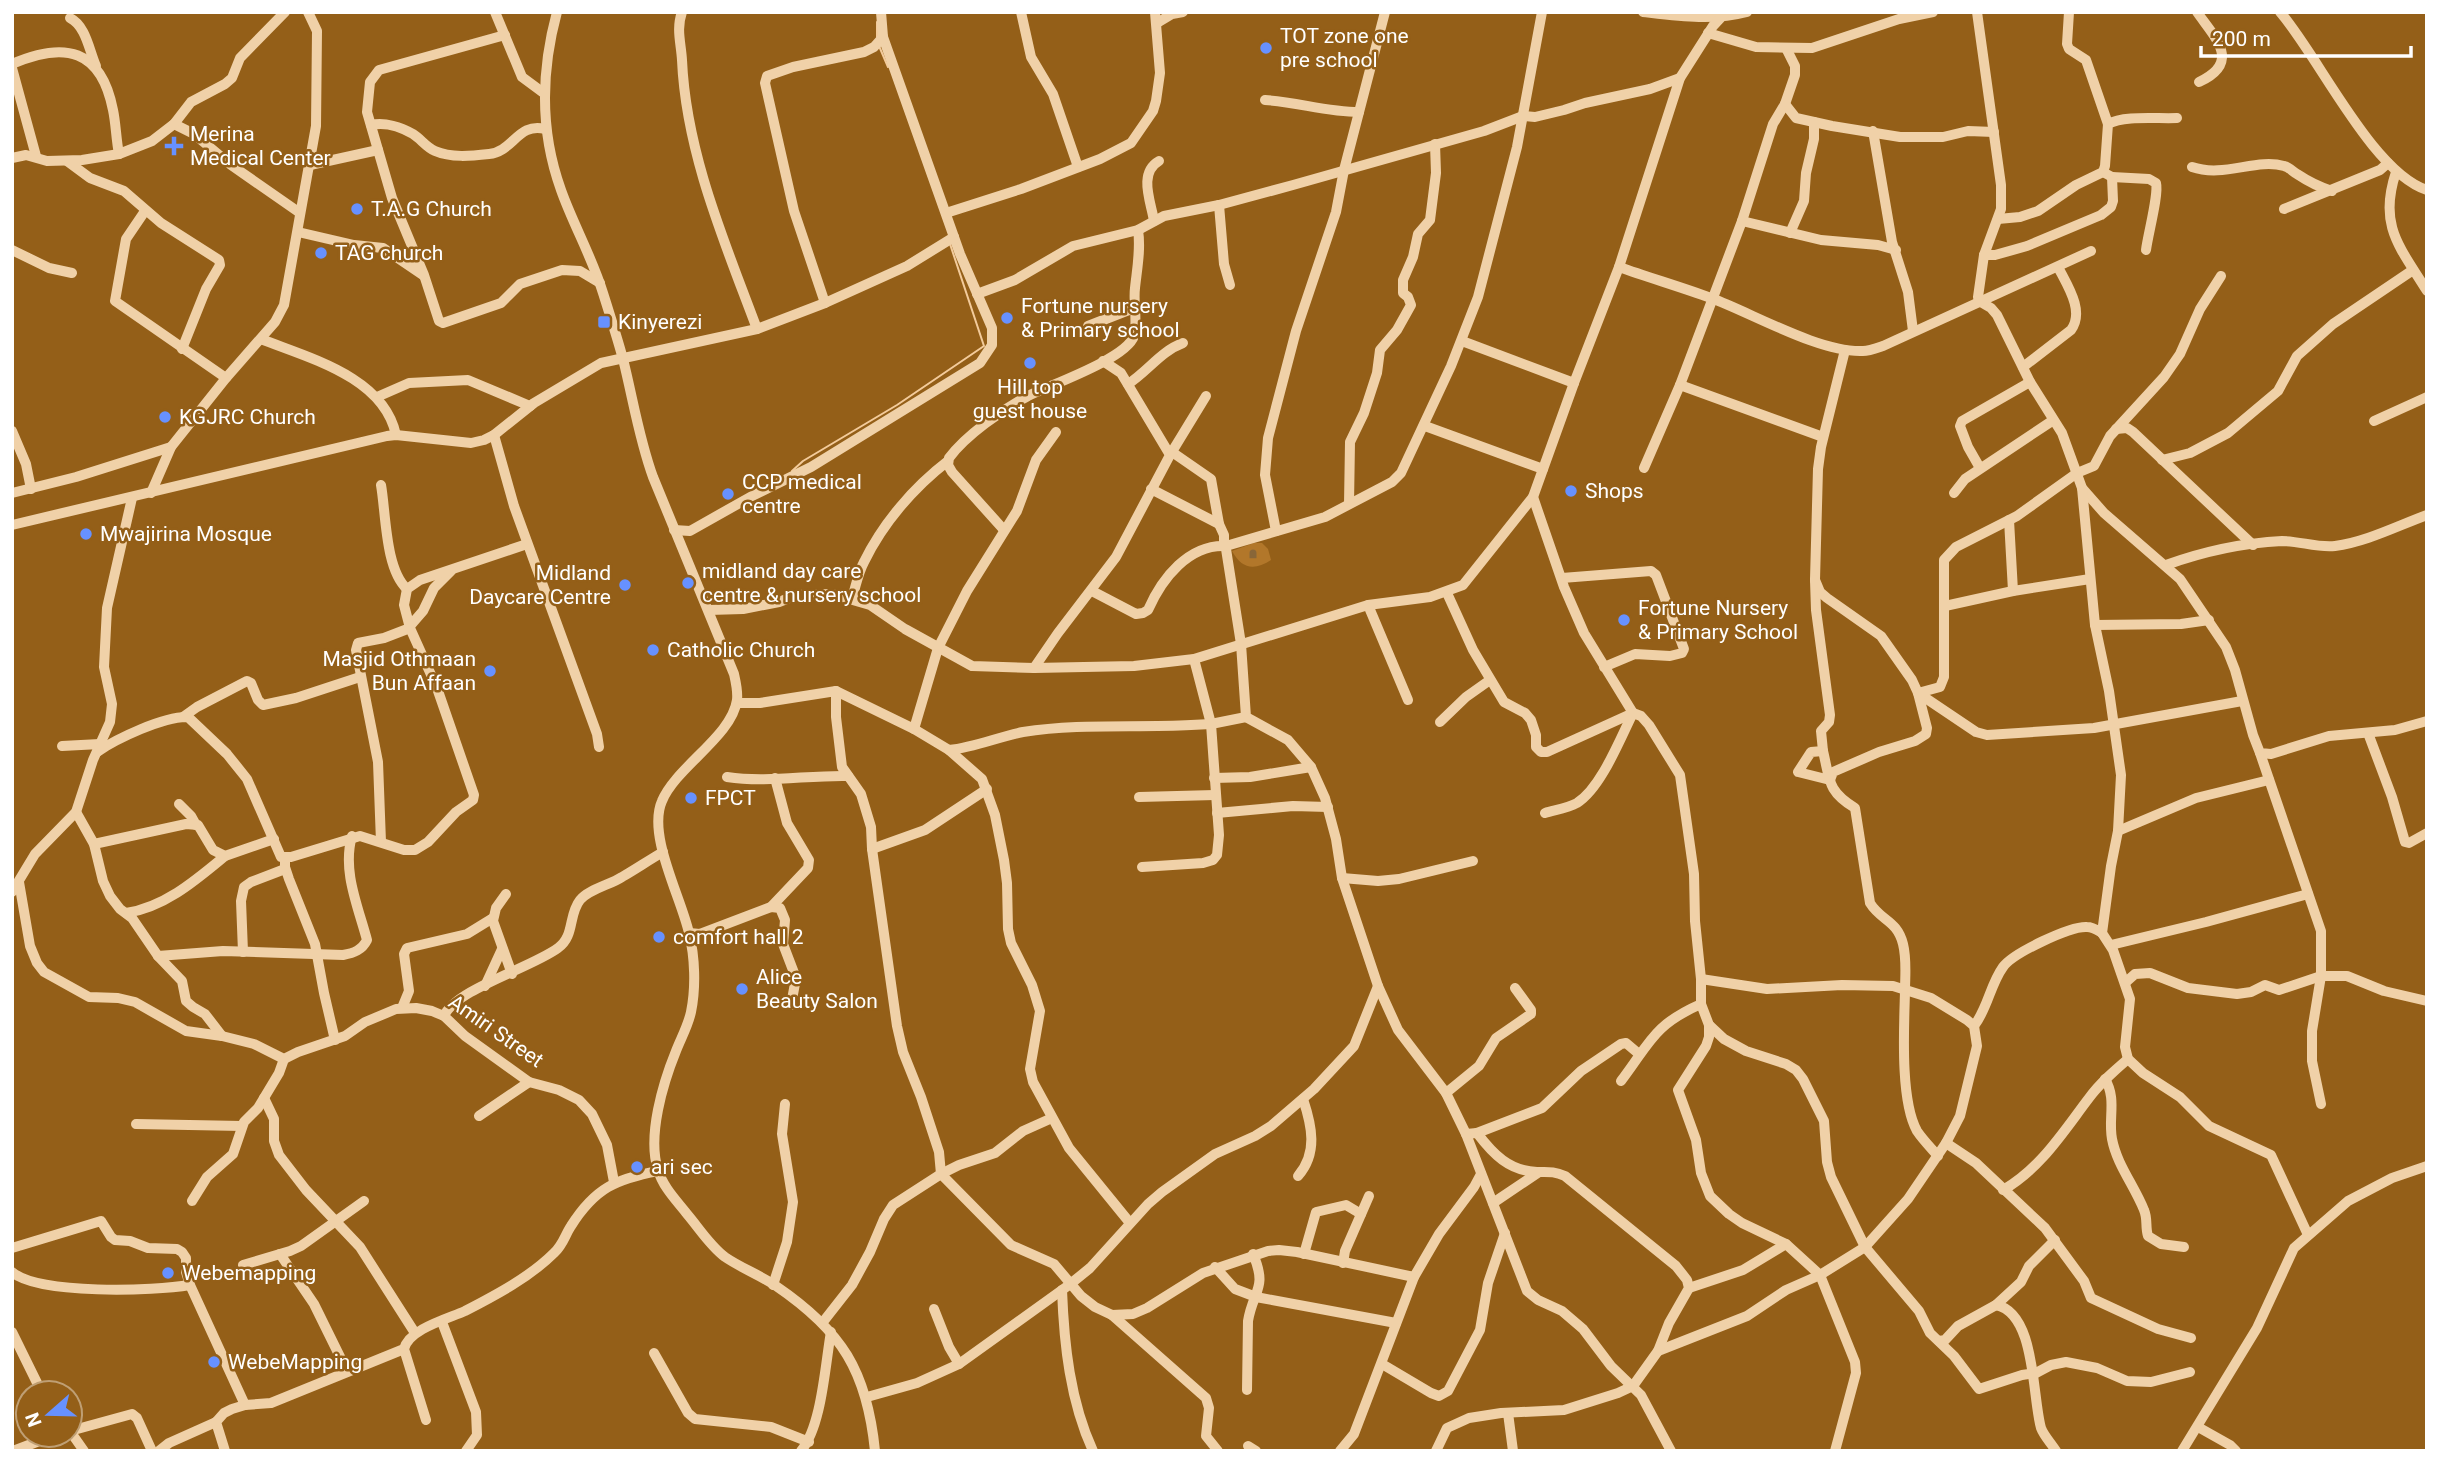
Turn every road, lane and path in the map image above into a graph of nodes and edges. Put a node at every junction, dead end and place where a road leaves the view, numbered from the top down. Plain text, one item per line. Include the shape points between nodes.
1 (285, 12) edge
2 (308, 12) edge
3 (323, 12) edge
4 (495, 12) edge
5 (557, 12) edge
6 (682, 12) edge
7 (881, 12) edge
8 (1021, 12) edge
9 (1182, 12) edge
10 (1385, 12) edge
11 (1542, 12) edge
12 (1643, 12) edge
13 (1747, 12) edge
14 (1933, 12) edge
15 (1977, 12) edge
16 (2069, 12) edge
17 (2197, 12) edge
18 (2280, 12) edge
19 (1724, 14) edge
20 (70, 18) dead end
21 (1156, 18) edge
22 (315, 24) junction
23 (1708, 33) junction
24 (505, 35) junction
25 (883, 37) junction
26 (1786, 48) junction
27 (12, 66) edge
28 (96, 66) junction
29 (1680, 78) junction
30 (2199, 82) dead end
31 (545, 94) junction
32 (1265, 100) dead end
33 (1785, 104) junction
34 (1359, 112) junction
35 (1523, 117) junction
36 (2177, 118) dead end
37 (1814, 122) junction
38 (174, 124) junction
39 (2108, 124) junction
40 (371, 125) junction
41 (545, 129) junction
42 (1873, 131) junction
43 (1994, 132) junction
44 (1435, 144) junction
45 (378, 150) junction
46 (119, 154) junction
47 (36, 156) junction
48 (12, 158) edge
49 (68, 161) junction
50 (1159, 161) dead end
51 (2388, 163) junction
52 (310, 164) junction
53 (1077, 167) junction
54 (2192, 167) dead end
55 (1344, 170) junction
56 (2396, 172) junction
57 (2107, 174) junction
58 (2427, 190) edge
59 (2332, 191) junction
60 (1219, 205) junction
61 (2284, 209) dead end
62 (145, 211) junction
63 (300, 213) junction
64 (946, 213) junction
65 (1998, 219) junction
66 (1154, 221) junction
67 (1742, 221) junction
68 (1138, 230) junction
69 (298, 232) junction
70 (1790, 233) junction
71 (954, 237) junction
72 (12, 250) edge
73 (1896, 250) junction
74 (2146, 250) dead end
75 (2091, 251) dead end
76 (1984, 256) junction
77 (1619, 267) junction
78 (2058, 267) junction
79 (2413, 270) junction
80 (72, 273) dead end
81 (424, 275) junction
82 (2221, 276) dead end
83 (600, 284) junction
84 (1230, 285) dead end
85 (2427, 291) edge
86 (977, 294) junction
87 (1713, 299) junction
88 (1979, 301) junction
89 (825, 303) junction
90 (1134, 308) junction
91 (1088, 326) dead end
92 (757, 329) junction
93 (1913, 331) junction
94 (261, 339) junction
95 (1462, 341) junction
96 (1183, 343) dead end
97 (182, 349) junction
98 (1845, 350) junction
99 (622, 358) junction
100 (1102, 361) junction
101 (2023, 367) junction
102 (226, 378) junction
103 (2030, 382) junction
104 (1574, 383) junction
105 (1128, 384) junction
106 (1680, 385) junction
107 (1206, 396) dead end
108 (377, 397) junction
109 (2427, 397) edge
110 (530, 406) junction
111 (2052, 421) junction
112 (2374, 421) dead end
113 (1425, 426) junction
114 (2116, 429) junction
115 (12, 431) edge
116 (1056, 432) dead end
117 (396, 435) junction
118 (494, 435) junction
119 (1823, 437) junction
120 (171, 447) junction
121 (1171, 453) junction
122 (2162, 460) junction
123 (948, 461) junction
124 (1644, 468) dead end
125 (1980, 468) junction
126 (1543, 469) junction
127 (2077, 473) junction
128 (381, 485) dead end
129 (2082, 488) junction
130 (31, 489) junction
131 (1151, 489) junction
132 (12, 493) edge
133 (151, 493) junction
134 (1954, 493) dead end
135 (1533, 497) junction
136 (132, 498) junction
137 (1349, 504) junction
138 (2427, 515) edge
139 (2009, 520) junction
140 (1219, 524) junction
141 (12, 525) edge
142 (674, 530) junction
143 (1004, 530) junction
144 (1276, 531) junction
145 (527, 544) junction
146 (2253, 545) junction
147 (1225, 546) junction
148 (2166, 565) junction
149 (454, 569) junction
150 (1562, 578) junction
151 (2090, 579) junction
152 (1815, 580) junction
153 (407, 589) junction
154 (1092, 591) junction
155 (2013, 591) junction
156 (1447, 593) junction
157 (852, 598) junction
158 (1368, 604) junction
159 (1945, 606) junction
160 (709, 610) junction
161 (2208, 620) junction
162 (2095, 625) junction
163 (410, 627) junction
164 (1241, 644) junction
165 (938, 648) junction
166 (1194, 659) junction
167 (1604, 667) junction
168 (1034, 668) junction
169 (360, 677) junction
170 (1490, 680) junction
171 (836, 691) junction
172 (1918, 693) junction
173 (1408, 700) dead end
174 (2242, 701) junction
175 (737, 703) junction
176 (1633, 713) junction
177 (183, 717) junction
178 (1246, 717) junction
179 (2427, 721) edge
180 (1440, 722) dead end
181 (2114, 723) junction
182 (1211, 724) junction
183 (914, 729) junction
184 (2368, 733) junction
185 (62, 746) dead end
186 (598, 747) dead end
187 (98, 748) junction
188 (949, 750) junction
189 (1823, 751) junction
190 (2260, 753) junction
191 (1311, 767) junction
192 (848, 776) junction
193 (727, 777) dead end
194 (775, 778) junction
195 (1214, 778) junction
196 (1830, 780) junction
197 (2269, 780) junction
198 (987, 789) junction
199 (1215, 795) junction
200 (1139, 797) dead end
201 (179, 804) dead end
202 (1328, 807) junction
203 (76, 812) junction
204 (1217, 813) junction
205 (1545, 813) dead end
206 (196, 825) junction
207 (2118, 831) junction
208 (2427, 833) edge
209 (352, 836) junction
210 (274, 839) junction
211 (381, 842) junction
212 (94, 844) junction
213 (872, 849) junction
214 (663, 852) junction
215 (225, 856) junction
216 (1473, 862) dead end
217 (285, 863) junction
218 (1142, 867) dead end
219 (1342, 878) junction
220 (19, 882) junction
221 (12, 892) edge
222 (506, 894) dead end
223 (2308, 894) junction
224 (771, 907) junction
225 (126, 913) junction
226 (493, 918) junction
227 (689, 933) junction
228 (2102, 933) junction
229 (2110, 945) junction
230 (502, 949) junction
231 (243, 952) junction
232 (317, 954) junction
233 (158, 956) junction
234 (512, 974) junction
235 (2321, 976) junction
236 (1701, 979) junction
237 (2126, 982) junction
238 (485, 986) junction
239 (1377, 986) junction
240 (1515, 988) dead end
241 (1905, 989) junction
242 (2427, 1001) edge
243 (1702, 1004) junction
244 (791, 1005) dead end
245 (402, 1008) junction
246 (444, 1016) junction
247 (1709, 1025) junction
248 (1974, 1026) junction
249 (222, 1036) junction
250 (335, 1040) junction
251 (1639, 1054) junction
252 (284, 1059) junction
253 (2128, 1059) junction
254 (2105, 1079) junction
255 (529, 1082) junction
256 (1621, 1082) dead end
257 (1446, 1093) junction
258 (264, 1098) junction
259 (1303, 1099) junction
260 (785, 1104) dead end
261 (2321, 1104) dead end
262 (479, 1116) dead end
263 (1052, 1118) junction
264 (136, 1124) dead end
265 (242, 1126) junction
266 (1472, 1133) junction
267 (1947, 1143) junction
268 (1938, 1156) junction
269 (2427, 1166) edge
270 (658, 1171) junction
271 (1539, 1172) junction
272 (941, 1174) junction
273 (1481, 1174) junction
274 (1298, 1176) dead end
275 (614, 1182) junction
276 (2003, 1190) junction
277 (1369, 1196) dead end
278 (192, 1201) dead end
279 (364, 1201) dead end
280 (1493, 1203) junction
281 (1361, 1214) junction
282 (338, 1222) junction
283 (1130, 1223) junction
284 (1505, 1233) junction
285 (2308, 1235) junction
286 (2055, 1240) junction
287 (1786, 1244) junction
288 (1865, 1247) junction
289 (2184, 1247) dead end
290 (12, 1248) edge
291 (280, 1254) junction
292 (1253, 1254) junction
293 (1304, 1254) junction
294 (1343, 1263) junction
295 (243, 1265) dead end
296 (1215, 1267) junction
297 (12, 1272) edge
298 (1820, 1275) junction
299 (1414, 1277) junction
300 (773, 1284) junction
301 (190, 1285) junction
302 (1066, 1288) junction
303 (1689, 1288) junction
304 (1256, 1297) junction
305 (1996, 1305) junction
306 (934, 1309) dead end
307 (1112, 1315) junction
308 (442, 1322) junction
309 (823, 1322) junction
310 (1396, 1323) junction
311 (12, 1332) edge
312 (831, 1332) junction
313 (415, 1333) junction
314 (2191, 1338) dead end
315 (1939, 1341) junction
316 (404, 1349) junction
317 (1658, 1351) junction
318 (654, 1353) dead end
319 (959, 1364) junction
320 (1382, 1364) junction
321 (347, 1371) junction
322 (2190, 1372) dead end
323 (2033, 1373) junction
324 (35, 1379) edge
325 (1633, 1386) junction
326 (1247, 1390) dead end
327 (867, 1397) junction
328 (246, 1405) junction
329 (1508, 1413) junction
330 (426, 1420) dead end
331 (216, 1422) junction
332 (84, 1427) edge
333 (2198, 1427) junction
334 (809, 1442) junction
335 (152, 1451) edge
336 (159, 1451) edge
337 (225, 1451) edge
338 (466, 1451) edge
339 (801, 1451) edge
340 (875, 1451) edge
341 (1093, 1451) edge
342 (1217, 1451) edge
343 (1340, 1451) edge
344 (1436, 1451) edge
345 (1513, 1451) edge
346 (1671, 1451) edge
347 (1835, 1451) edge
348 (2056, 1451) edge
349 (2182, 1451) edge
350 (2235, 1451) edge

1 - 38 street via 240,58 232,78 191,102
2 - 22 street
3 - 22 street
4 - 24 street
5 - 31 street via 548,48
6 - 92 street via 678,32 691,127
7 - 25 street
8 - 53 street via 1031,57 1053,94
9 - 21 street
10 - 34 street
11 - 35 street
12 - 19 street via 1691,17
13 - 19 street
14 - 26 street via 1812,48
15 - 43 street
16 - 39 street via 2068,47 2086,60
17 - 30 street via 2219,41 2222,58 2211,76
18 - 51 street
19 - 23 street
20 - 28 street via 82,29
21 - 53 street via 1160,73 1153,111 1131,143
22 - 52 street via 316,126
23 - 26 street via 1756,47
23 - 29 street
24 - 31 street via 523,77
24 - 40 street via 379,70 368,95
25 - 64 street
25 - 89 street via 864,52 793,67 767,76 765,83 794,211
26 - 33 street via 1795,75
27 - 28 street via 29,56 55,51 83,57
27 - 47 street
28 - 46 street via 113,108
29 - 35 street
29 - 77 street
31 - 41 street
32 - 34 street
33 - 37 street via 1796,118
33 - 67 street via 1773,124
34 - 55 street
35 - 44 street
35 - 95 street via 1478,297
36 - 39 street
37 - 42 street
37 - 70 street via 1804,201
38 - 46 street via 152,141
38 - 63 street
39 - 57 street
40 - 41 street via 395,127 436,151 456,155 499,152 522,131
40 - 45 street
41 - 83 street via 561,190
42 - 43 street via 1900,137
42 - 73 street
43 - 65 street via 2001,185
44 - 55 street
44 - 137 street via 1430,220 1418,234 1402,286 1411,305 1380,350 1364,413 1350,442
45 - 52 street
45 - 81 street
46 - 49 street
47 - 48 street
47 - 49 street
49 - 62 street via 90,178 124,191
50 - 66 street via 1147,176
51 - 56 street
51 - 59 street
52 - 63 street
53 - 64 street
54 - 59 street via 2225,171 2286,166
55 - 60 street
55 - 144 street via 1336,212 1296,331 1268,438 1265,475
56 - 58 street
56 - 79 street via 2389,193 2390,222
57 - 65 street via 2076,186 2038,211
57 - 74 street via 2156,183
57 - 76 street via 2113,201 2101,215 2027,246
59 - 61 street
60 - 66 street
60 - 84 street
62 - 97 street via 126,239 115,301
62 - 97 street via 220,261
63 - 69 street
64 - 71 street
65 - 76 street
66 - 68 street
67 - 70 street
67 - 87 street
68 - 86 street via 1073,246 1014,280
68 - 90 street
69 - 81 street via 383,248
69 - 94 street via 284,305
70 - 73 street
71 - 86 street
71 - 89 street via 906,266
72 - 80 street via 48,268
73 - 93 street
75 - 78 street
76 - 88 street
77 - 87 street
77 - 104 street
78 - 88 street
78 - 101 street via 2075,300 2076,324
79 - 85 street
79 - 122 street via 2333,324 2297,356 2278,391 2234,428 2190,453
81 - 83 street via 443,323 501,303 520,284 562,270 580,271
82 - 114 street via 2180,354
83 - 99 street
86 - 142 street via 993,338 980,363 811,467 690,531
87 - 98 street
87 - 106 street
88 - 93 street
88 - 101 street via 1997,315
89 - 92 street
90 - 91 street
90 - 100 street via 1132,339
92 - 99 street
93 - 98 street via 1883,346
94 - 102 street
94 - 108 street via 326,365
95 - 104 street
95 - 113 street
96 - 105 street via 1166,351
97 - 102 street
98 - 119 street
99 - 110 street via 601,363
99 - 142 street via 643,451
100 - 105 street via 1118,370
100 - 123 street via 1002,412
101 - 103 street
102 - 120 street
103 - 111 street
103 - 125 street via 1962,421 1968,447
104 - 126 street
105 - 121 street
106 - 119 street
106 - 124 street
107 - 121 street
108 - 110 street via 409,383 468,380
108 - 117 street via 389,413
109 - 112 street
110 - 118 street
111 - 125 street
111 - 127 street
113 - 126 street
113 - 137 street via 1397,478
114 - 122 street via 2133,432
114 - 127 street via 2094,466
115 - 130 street
116 - 143 street via 1036,460 1017,511
117 - 118 street via 471,443
117 - 133 street
118 - 145 street
119 - 152 street
120 - 130 street
120 - 133 street
121 - 131 street
121 - 140 street via 1211,479
122 - 146 street
123 - 143 street via 952,472
123 - 157 street via 910,494 881,534 863,563
125 - 134 street
126 - 135 street
127 - 129 street
127 - 139 street
128 - 153 street via 388,541 398,576
129 - 148 street via 2104,513
129 - 151 street
130 - 132 street
131 - 140 street
131 - 154 street via 1116,557
133 - 136 street
135 - 150 street
135 - 156 street via 1468,581
136 - 141 street
136 - 187 street via 107,608 104,667 112,704 110,722
137 - 144 street via 1325,517
138 - 146 street via 2333,546 2300,541
139 - 155 street
139 - 159 street via 1956,547 1944,560
140 - 147 street
142 - 160 street
143 - 165 street
144 - 147 street
145 - 149 street
145 - 186 street
146 - 148 street
147 - 154 street via 1209,547 1181,562 1143,613 1136,614
147 - 164 street
148 - 161 street
149 - 153 street
149 - 163 street via 434,588
150 - 167 street via 1584,633
150 - 167 street via 1651,571 1656,575 1682,653 1635,654
151 - 155 street
151 - 162 street
152 - 172 street via 1827,598 1881,636
152 - 189 street via 1830,715 1821,731
153 - 163 street via 404,605
154 - 168 street
155 - 159 street
156 - 158 street
156 - 170 street
157 - 160 street via 797,595 779,603
157 - 165 street
158 - 164 street
158 - 173 street
159 - 172 street via 1942,683
160 - 175 street via 734,674
161 - 162 street
161 - 174 street via 2226,647
162 - 181 street
163 - 169 street via 358,643
163 - 211 street via 437,688 474,795 415,850
164 - 166 street
164 - 178 street
165 - 168 street via 972,666
165 - 183 street
166 - 168 street via 1134,666
166 - 182 street
167 - 176 street
169 - 177 street via 263,705 247,681
169 - 211 street via 378,762
170 - 176 street via 1504,702 1530,718 1541,752
170 - 180 street
171 - 175 street
171 - 183 street
171 - 192 street via 842,766
172 - 181 street via 1976,733 1987,735
172 - 196 street via 1926,734 1833,772
174 - 181 street
174 - 190 street
175 - 214 street via 727,723 663,799 657,824
176 - 205 street via 1597,782 1583,799
176 - 236 street via 1649,724 1680,775 1693,863
177 - 187 street
177 - 210 street via 191,719 228,754 247,779
178 - 182 street
178 - 191 street via 1288,740
179 - 184 street
181 - 207 street via 2121,775
182 - 188 street via 1063,727
182 - 195 street
183 - 188 street
184 - 190 street via 2329,736 2271,754
184 - 208 street via 2406,842
185 - 187 street
187 - 203 street
188 - 198 street
189 - 196 street
189 - 196 street via 1811,752 1798,772
190 - 197 street
191 - 195 street
191 - 202 street
192 - 194 street
192 - 213 street via 867,808
193 - 194 street
194 - 224 street via 787,823 810,864
195 - 199 street
196 - 241 street via 1838,796 1855,808 1870,903 1895,925 1902,941
197 - 207 street via 2196,798
197 - 223 street
198 - 213 street via 925,830
198 - 263 street via 1004,860 1011,943 1041,1011 1031,1075
199 - 200 street
199 - 204 street
201 - 206 street
202 - 204 street
202 - 219 street
203 - 212 street
203 - 220 street via 35,854
204 - 218 street via 1219,845 1213,860
206 - 212 street via 165,827
206 - 215 street via 213,850
207 - 228 street
209 - 211 street
209 - 217 street
209 - 232 street via 348,868 367,940 350,954
210 - 215 street
210 - 217 street
212 - 225 street via 110,896
213 - 272 street via 897,1026 939,1152
214 - 227 street
214 - 234 street via 584,897 563,945
215 - 225 street via 163,901
216 - 219 street via 1399,879
217 - 231 street via 244,887
217 - 232 street
219 - 239 street
220 - 221 street
220 - 249 street via 30,946 44,972 89,997 135,1002 186,1031
222 - 226 street
223 - 229 street
223 - 235 street via 2321,931
224 - 227 street via 700,934
224 - 244 street via 780,908 785,920 783,944 796,978
225 - 233 street
226 - 230 street
226 - 245 street via 467,934 407,948 409,991
227 - 270 street via 692,1009 658,1110 654,1156
228 - 229 street
228 - 248 street via 2087,927 2075,929 2008,961
229 - 237 street
230 - 234 street
230 - 238 street
231 - 232 street
231 - 233 street
232 - 250 street
233 - 249 street via 182,981 186,1001 205,1014
234 - 238 street
235 - 237 street via 2279,990 2261,986 2244,994 2188,988 2141,972
235 - 242 street via 2347,976
235 - 261 street via 2312,1031 2312,1061
236 - 241 street via 1767,989 1883,985
236 - 243 street
237 - 253 street via 2130,999
238 - 246 street via 452,1003
239 - 257 street via 1398,1030
239 - 259 street via 1357,1042
240 - 257 street via 1531,1014 1496,1038 1479,1066
241 - 248 street via 1942,1003
241 - 268 street via 1904,1056 1911,1116 1917,1132
243 - 247 street
243 - 251 street via 1658,1030
245 - 246 street, Amiri Street
245 - 250 street, Amiri Street
246 - 255 street, Amiri Street
247 - 287 street via 1706,1046 1678,1090 1696,1140 1702,1177 1710,1196 1729,1214
247 - 288 street via 1724,1039 1796,1070 1803,1079 1824,1122 1831,1177
248 - 267 street via 1975,1060 1960,1116
249 - 252 street via 254,1044
250 - 252 street, Amiri Street
251 - 256 street
251 - 266 street via 1621,1044 1581,1071 1542,1108
252 - 258 street
253 - 254 street
253 - 285 street via 2180,1097 2209,1126 2271,1155
254 - 276 street via 2053,1147
254 - 289 street via 2113,1099 2111,1136 2121,1167 2144,1209 2148,1237
255 - 262 street
255 - 275 street, Amiri Street via 573,1096 587,1108 607,1145
257 - 266 street
258 - 265 street
258 - 282 street via 274,1119 279,1155
259 - 274 street via 1311,1125 1311,1146
259 - 283 street via 1261,1133 1215,1154
260 - 300 street via 782,1135 793,1202 787,1242
263 - 272 street via 995,1153
263 - 283 street via 1069,1147
264 - 265 street
265 - 278 street via 228,1160 207,1177
266 - 271 street via 1505,1163
266 - 273 street
267 - 268 street
267 - 276 street
268 - 288 street via 1908,1199
269 - 285 street via 2348,1201
270 - 275 street
270 - 300 street via 713,1246
271 - 280 street
271 - 303 street via 1564,1176 1676,1266
272 - 302 street via 1011,1245 1054,1264
272 - 309 street via 888,1211 852,1285
273 - 280 street
273 - 299 street
275 - 308 street via 587,1205 561,1246 542,1264
276 - 286 street
277 - 281 street
279 - 282 street
280 - 284 street
281 - 293 street via 1346,1205 1316,1212
281 - 294 street
282 - 291 street
282 - 313 street via 367,1257
283 - 302 street via 1107,1252
284 - 320 street via 1488,1283 1480,1329 1448,1391 1439,1396
284 - 325 street via 1531,1296 1573,1319
285 - 333 street via 2294,1248 2257,1328
286 - 305 street
286 - 314 street via 2091,1298 2158,1329
287 - 298 street
287 - 303 street via 1743,1270
288 - 298 street
288 - 315 street
290 - 301 street via 102,1222 115,1240 182,1252
291 - 295 street
291 - 321 street via 314,1304
292 - 293 street via 1279,1250
292 - 296 street
292 - 304 street via 1261,1275
293 - 294 street
294 - 299 street
296 - 304 street via 1235,1289
296 - 307 street via 1147,1308
297 - 301 street via 40,1284 64,1287 160,1290
298 - 317 street via 1786,1290 1747,1316
298 - 347 street via 1856,1373
299 - 310 street
300 - 309 street
301 - 328 street
302 - 307 street
302 - 319 street
302 - 341 street via 1066,1355
303 - 317 street
304 - 310 street
304 - 326 street via 1248,1321
305 - 315 street
305 - 323 street via 2011,1311 2016,1319
306 - 319 street
307 - 342 street via 1206,1398 1206,1436
308 - 313 street
308 - 338 street via 476,1412 477,1436
309 - 312 street
310 - 320 street
311 - 324 street
312 - 327 street
312 - 334 street
313 - 316 street
315 - 323 street via 1979,1389
316 - 321 street
316 - 330 street
317 - 325 street
318 - 334 street via 695,1419 771,1427
319 - 327 street via 917,1383
320 - 343 street via 1354,1434
321 - 328 street via 271,1403
322 - 323 street via 2151,1382 2127,1381 2066,1362
323 - 348 street via 2042,1429
325 - 329 street via 1564,1410
325 - 346 street
327 - 340 street
328 - 331 street via 224,1413
329 - 344 street via 1469,1418 1451,1426
329 - 345 street
331 - 336 street
331 - 337 street
332 - 335 street via 132,1414
333 - 349 street
333 - 350 street
334 - 339 street

